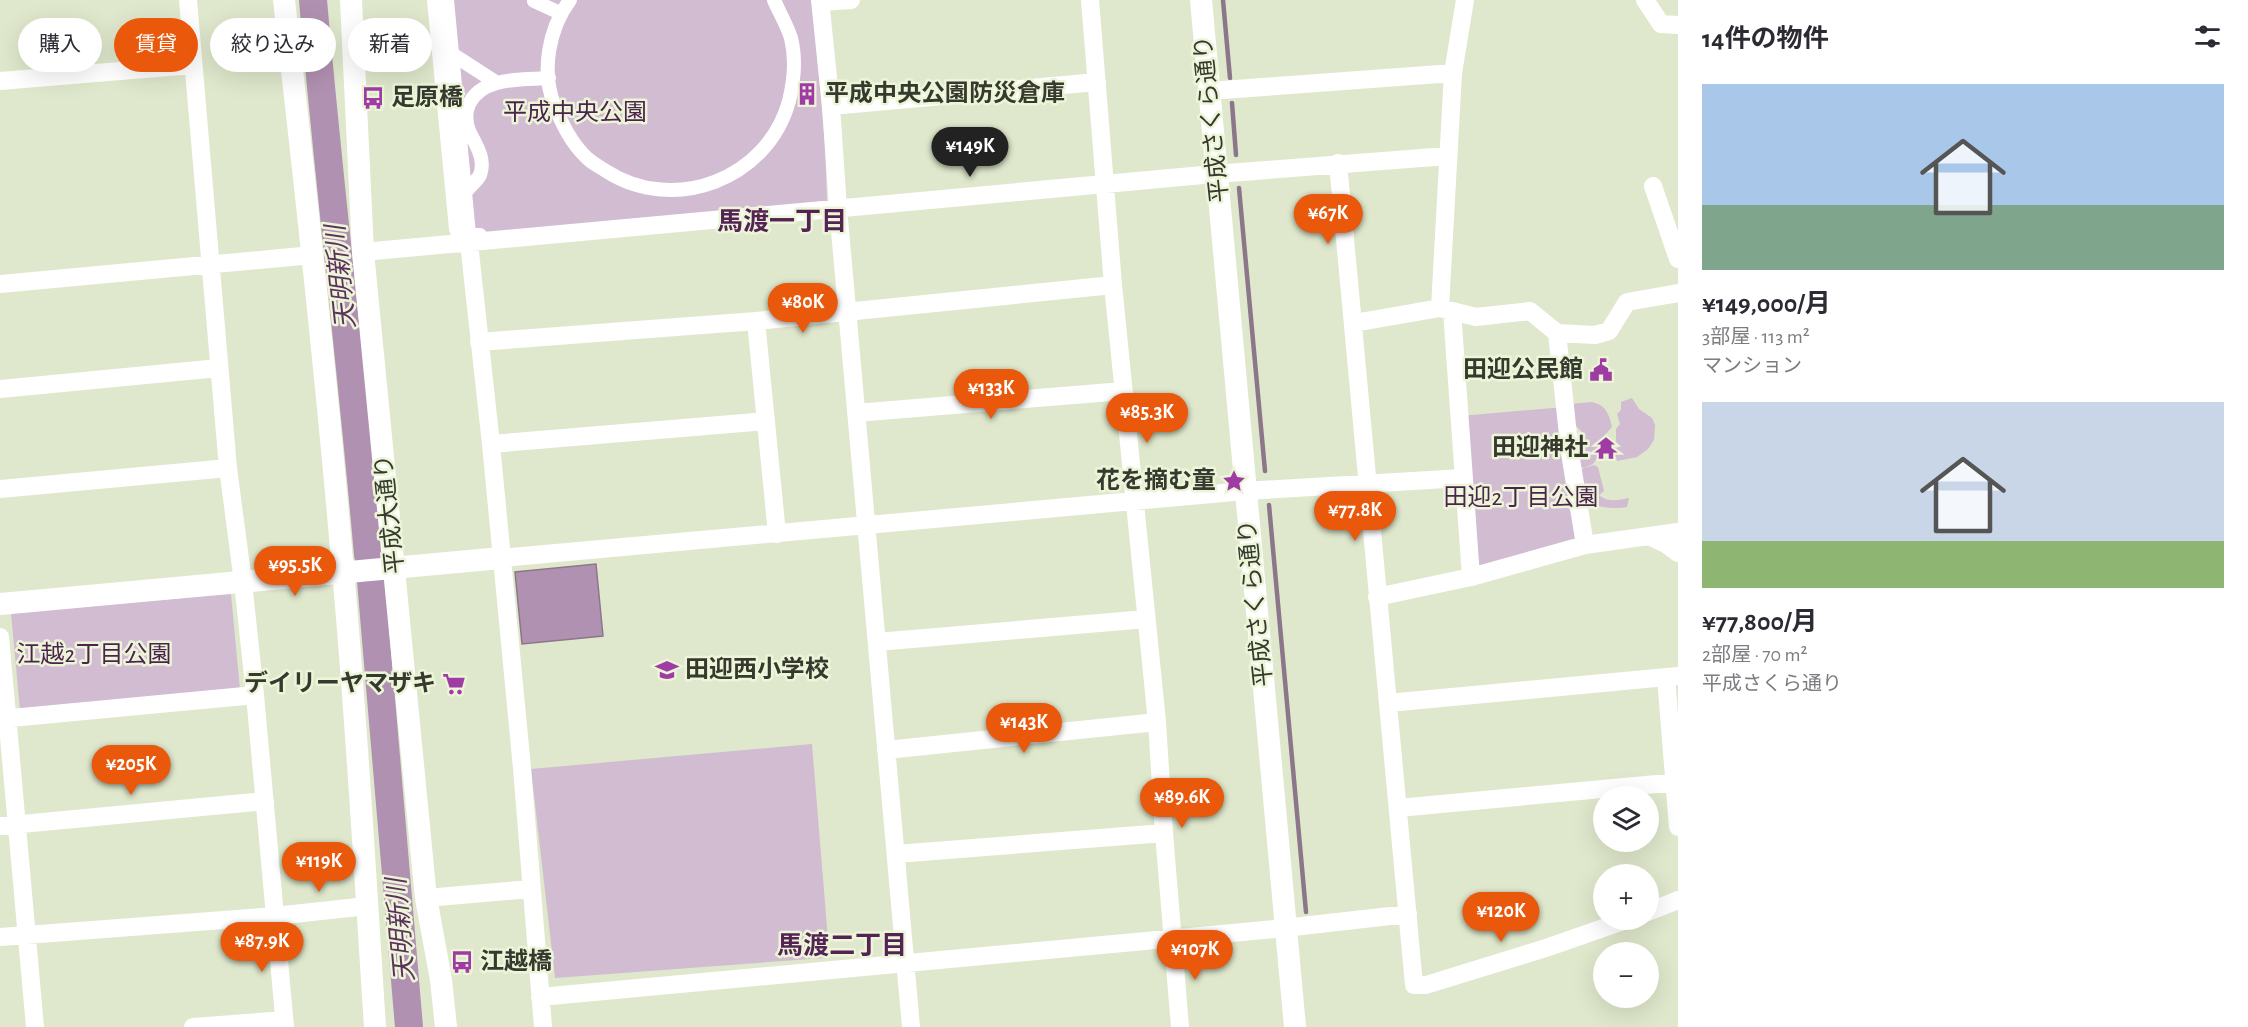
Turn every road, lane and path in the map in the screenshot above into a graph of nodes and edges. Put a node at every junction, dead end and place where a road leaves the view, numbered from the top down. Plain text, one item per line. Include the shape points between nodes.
1 (188, 0) edge
2 (284, 0) edge
3 (351, 0) edge
4 (436, 0) edge
5 (447, 0) edge
6 (570, 0) edge
7 (774, 0) edge
8 (851, 0) edge
9 (1090, 0) edge
10 (1201, 0) edge
11 (1465, 0) edge
12 (1645, 0) edge
13 (534, 1) edge
14 (821, 1) edge
15 (560, 13) junction
16 (189, 18) edge
17 (1678, 25) edge
18 (452, 54) junction
19 (114, 72) edge
20 (194, 72) edge
21 (1453, 73) junction
22 (549, 78) junction
23 (0, 81) edge
24 (1097, 82) junction
25 (497, 83) junction
26 (1209, 91) junction
27 (831, 106) junction
28 (1447, 156) junction
29 (1338, 163) junction
30 (1218, 173) junction
31 (1106, 184) junction
32 (1653, 186) dead end
33 (465, 193) junction
34 (838, 208) junction
35 (488, 235) dead end
36 (469, 243) junction
37 (363, 252) junction
38 (314, 255) junction
39 (1678, 259) edge
40 (210, 266) junction
41 (0, 284) edge
42 (1113, 285) junction
43 (1678, 293) edge
44 (1446, 310) junction
45 (847, 311) junction
46 (756, 321) junction
47 (1354, 323) junction
48 (1557, 333) junction
49 (479, 342) junction
50 (219, 368) junction
51 (0, 389) edge
52 (1123, 391) junction
53 (856, 413) junction
54 (766, 421) junction
55 (491, 444) junction
56 (228, 468) junction
57 (1463, 478) junction
58 (1368, 484) junction
59 (0, 489) edge
60 (1245, 491) junction
61 (1134, 501) junction
62 (866, 525) junction
63 (1678, 532) edge
64 (777, 534) junction
65 (1649, 536) junction
66 (1584, 545) junction
67 (1678, 553) edge
68 (501, 558) junction
69 (390, 568) junction
70 (348, 572) junction
71 (1471, 577) junction
72 (243, 582) junction
73 (1377, 597) junction
74 (0, 604) edge
75 (1146, 619) junction
76 (0, 637) edge
77 (877, 642) junction
78 (1672, 677) edge
79 (255, 695) junction
80 (1388, 703) junction
81 (3, 718) edge
82 (1157, 722) junction
83 (886, 750) junction
84 (1676, 782) edge
85 (265, 801) junction
86 (1398, 808) junction
87 (9, 826) edge
88 (1678, 827) edge
89 (1164, 833) junction
90 (896, 854) junction
91 (531, 889) junction
92 (426, 898) junction
93 (1678, 900) edge
94 (367, 906) junction
95 (1659, 908) edge
96 (1408, 914) junction
97 (275, 916) junction
98 (1285, 928) junction
99 (1596, 930) edge
100 (28, 934) junction
101 (0, 937) edge
102 (1174, 938) junction
103 (906, 962) junction
104 (540, 997) junction
105 (285, 1023) edge
106 (36, 1027) edge
107 (193, 1027) edge
108 (375, 1027) edge
109 (446, 1027) edge
110 (543, 1027) edge
111 (910, 1027) edge
112 (1180, 1027) edge
113 (1295, 1027) edge

1 - 16 street
2 - 38 street
3 - 37 street, 平成大通り
4 - 36 street via 458,229
5 - 18 street
6 - 15 street
7 - 22 street via 791,38 794,80 784,118 763,150 733,175 696,188 648,188 620,180 587,159 563,129
8 - 14 street
9 - 24 street
10 - 26 street, 平成さくら通り
11 - 21 street
12 - 17 street via 1660,24
13 - 15 street
14 - 27 street
15 - 22 street via 548,54
18 - 25 street
18 - 33 street
19 - 23 street
20 - 40 street
21 - 26 street
21 - 28 street
22 - 25 street
24 - 27 street
24 - 31 street
25 - 33 street via 483,88 466,110 468,129 482,160 479,175
26 - 30 street, 平成さくら通り
27 - 34 street
28 - 29 street
28 - 44 street
29 - 30 street
29 - 47 street
30 - 31 street
30 - 60 street, 平成さくら通り
31 - 34 street
31 - 42 street
32 - 39 street
33 - 35 street via 469,235
34 - 36 street via 683,219
34 - 45 street
36 - 37 street
36 - 49 street
37 - 69 street, 平成大通り
38 - 40 street
38 - 70 street
40 - 41 street
40 - 50 street
42 - 45 street
42 - 52 street
43 - 48 street via 1627,302 1609,331 1595,335
44 - 47 street
44 - 48 street via 1476,317 1530,311
44 - 57 street via 1460,399
45 - 46 street
45 - 53 street
46 - 49 street
46 - 54 street
47 - 58 street
48 - 66 street
49 - 55 street
50 - 51 street
50 - 56 street
52 - 53 street
52 - 61 street
53 - 62 street
54 - 55 street
54 - 64 street
55 - 68 street
56 - 59 street
56 - 72 street
57 - 58 street
57 - 71 street
58 - 60 street
58 - 73 street
60 - 61 street
60 - 98 street, 平成さくら通り
61 - 62 street
61 - 75 street
62 - 64 street
62 - 77 street
63 - 65 street
64 - 68 street
65 - 66 street
65 - 67 street
66 - 71 street
68 - 69 street
68 - 91 street
69 - 70 street
69 - 92 street, 平成大通り
70 - 72 street
70 - 94 street
71 - 73 street
72 - 74 street
72 - 79 street
73 - 80 street
75 - 77 street
75 - 82 street
76 - 81 street
77 - 83 street
78 - 80 street
78 - 84 street
79 - 81 street
79 - 85 street
80 - 86 street
81 - 87 street
82 - 83 street
82 - 89 street
83 - 90 street
84 - 86 street
84 - 88 street
85 - 87 street
85 - 97 street
86 - 96 street
87 - 100 street
89 - 90 street
89 - 102 street
90 - 103 street
91 - 92 street
91 - 104 street
92 - 109 street, 平成大通り
93 - 95 street
94 - 97 street
94 - 108 street
96 - 98 street
96 - 99 street via 1414,985 1448,979
97 - 100 street
97 - 105 street
98 - 102 street
98 - 113 street, 平成さくら通り
100 - 101 street
100 - 106 street
102 - 103 street
102 - 112 street
103 - 104 street
103 - 111 street
104 - 110 street
105 - 107 street

